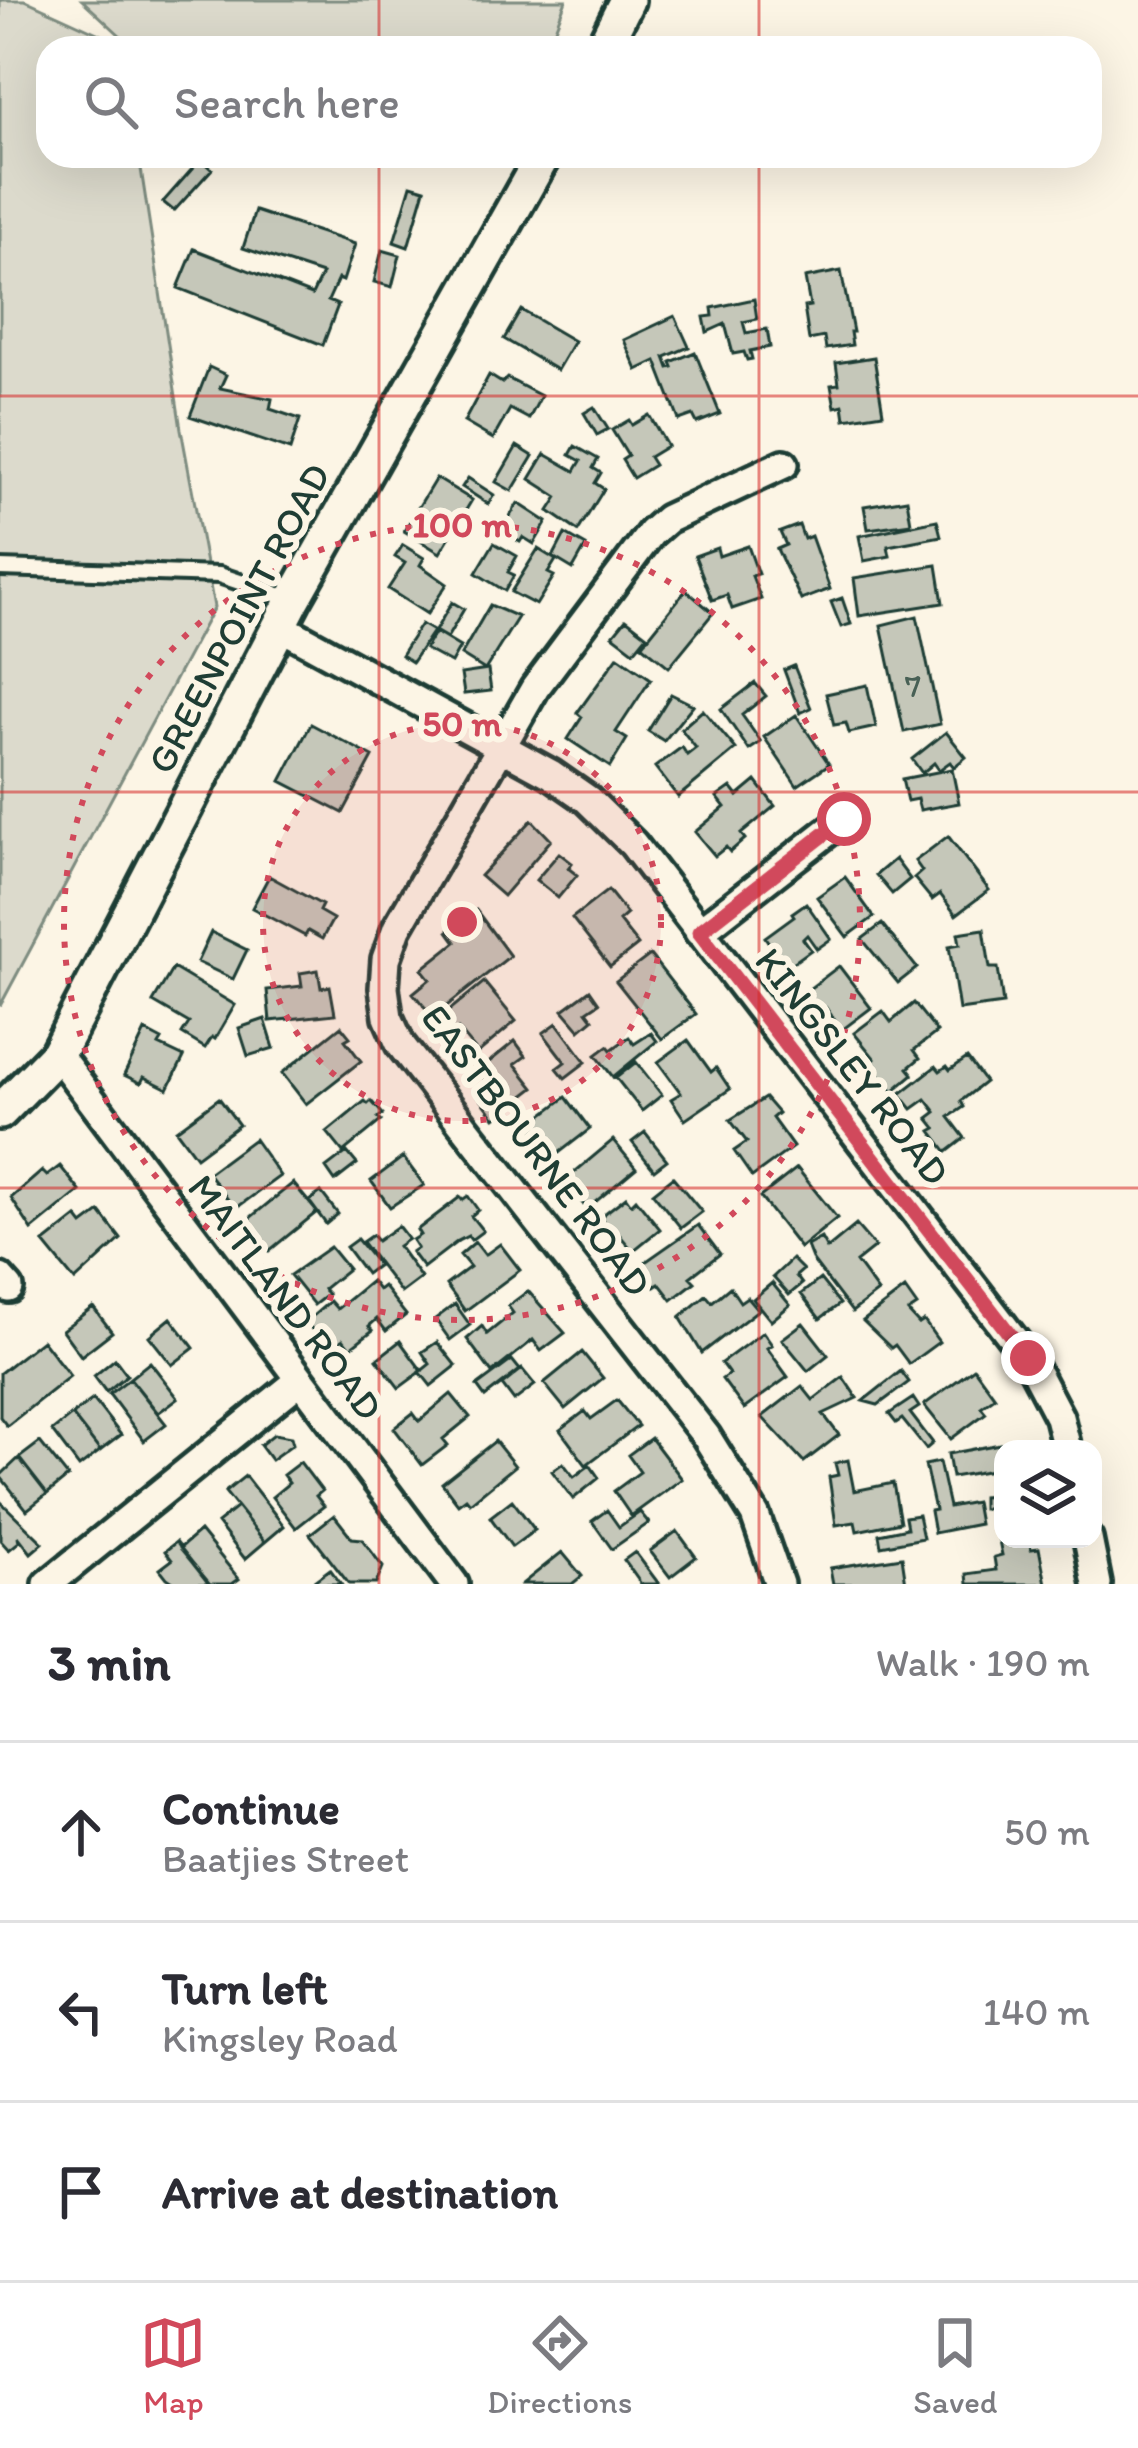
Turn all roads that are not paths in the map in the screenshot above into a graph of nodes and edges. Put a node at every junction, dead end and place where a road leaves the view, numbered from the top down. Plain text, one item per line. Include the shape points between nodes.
1 (627, 0) edge
2 (609, 36) edge
3 (536, 168) edge
4 (784, 464) dead end
5 (0, 568) edge
6 (287, 613) junction
7 (502, 748) junction
8 (844, 819) dead end
9 (699, 932) junction
10 (57, 1054) junction
11 (0, 1112) edge
12 (299, 1382) junction
13 (1065, 1440) edge
14 (1090, 1548) edge
15 (452, 1583) edge
16 (49, 1584) edge
17 (779, 1584) edge
18 (1096, 1584) edge

1 - 2 street
3 - 6 street, GREENPOINT ROAD
4 - 7 street, EASTBOURNE ROAD via 652,533 535,688
5 - 6 lane via 219,575
6 - 7 street, KINGSLEY ROAD
6 - 10 street, GREENPOINT ROAD
7 - 9 street, KINGSLEY ROAD via 587,799 633,844
7 - 17 street, EASTBOURNE ROAD via 397,928 386,958 388,1017 400,1044 706,1436 755,1515
8 - 9 street
9 - 13 street, KINGSLEY ROAD via 1028,1358
10 - 11 street, GREENPOINT ROAD
10 - 12 street, MAITLAND ROAD
12 - 15 street, MAITLAND ROAD
12 - 16 street
14 - 18 street

